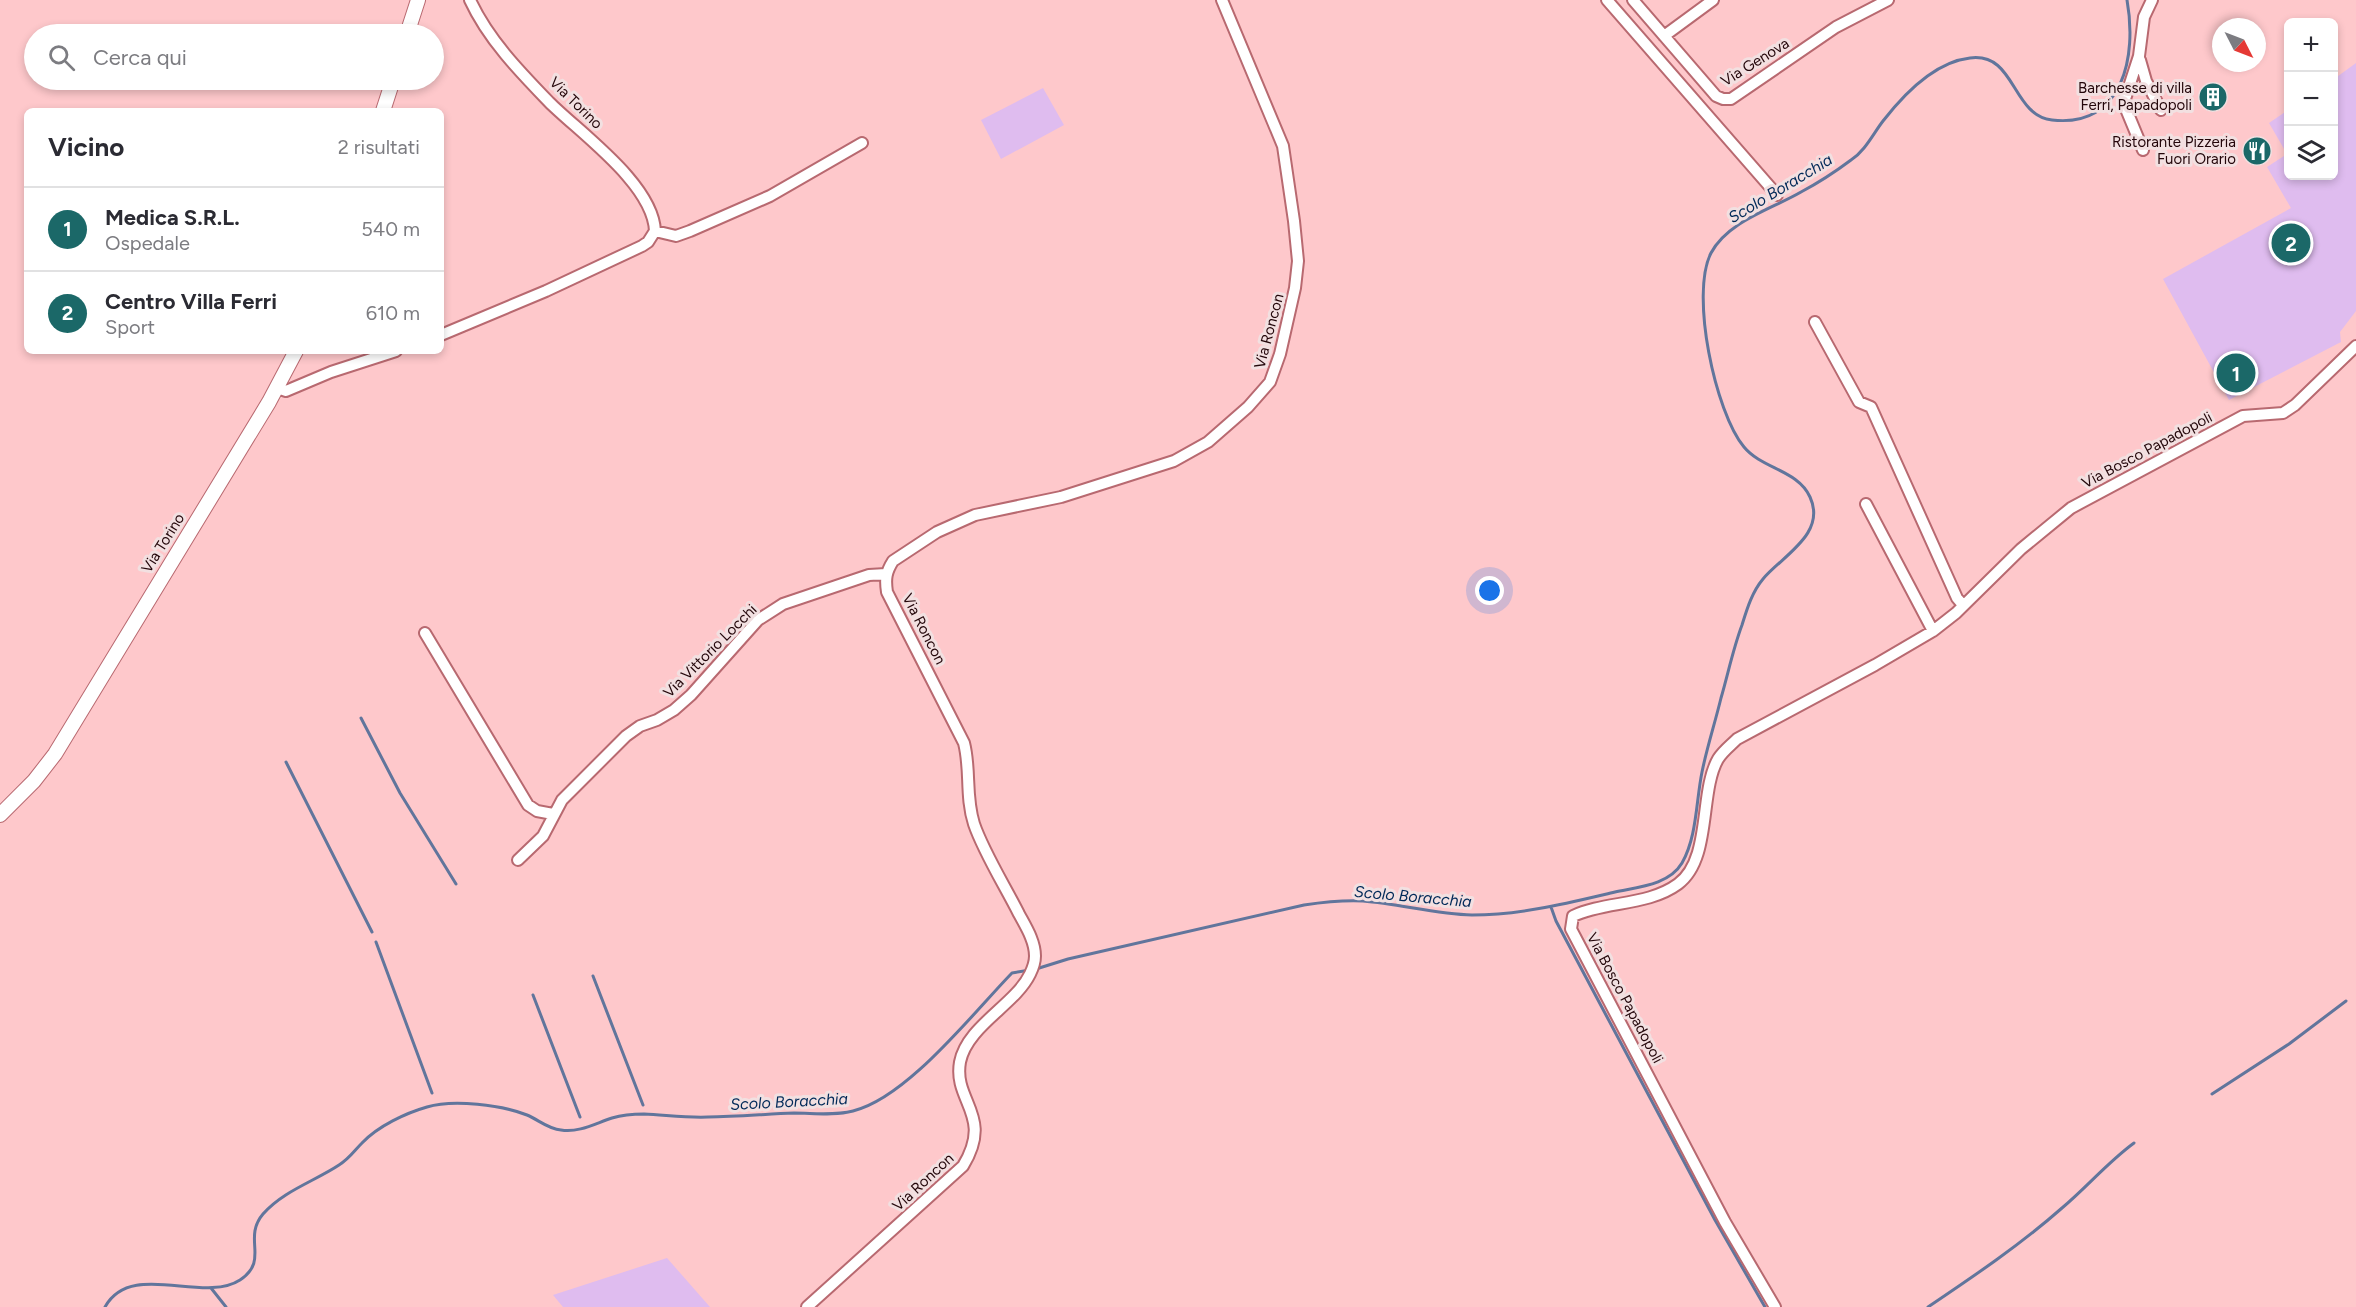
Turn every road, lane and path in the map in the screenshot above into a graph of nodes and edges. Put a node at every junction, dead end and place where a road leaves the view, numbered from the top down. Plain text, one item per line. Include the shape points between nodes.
1 (418, 0) edge
2 (470, 0) edge
3 (1222, 0) edge
4 (1607, 0) edge
5 (1633, 0) edge
6 (1713, 0) edge
7 (1888, 0) edge
8 (2152, 0) edge
9 (410, 24) edge
10 (1664, 36) junction
11 (2139, 56) junction
12 (390, 90) edge
13 (384, 108) edge
14 (2161, 110) dead end
15 (862, 143) dead end
16 (2143, 150) dead end
17 (1777, 195) dead end
18 (655, 231) junction
19 (1815, 322) dead end
20 (444, 334) edge
21 (2356, 346) edge
22 (294, 354) edge
23 (387, 354) edge
24 (277, 388) junction
25 (1866, 504) dead end
26 (886, 574) junction
27 (1963, 605) junction
28 (1933, 631) junction
29 (425, 633) dead end
30 (553, 814) junction
31 (0, 815) edge
32 (518, 860) dead end
33 (807, 1307) edge
34 (1775, 1307) edge

1 - 9 street
2 - 18 street, Via Torino via 512,62 629,178 648,207
3 - 26 street, Via Roncon via 1282,146 1294,221 1298,261 1295,288 1270,382 1231,423 1185,456 1073,494 975,514 910,549 893,561
4 - 17 street
5 - 10 street, Via Genova
6 - 10 street
7 - 10 street, Via Genova via 1836,27 1731,99 1716,96
8 - 11 street via 2144,17
11 - 14 street
11 - 16 street via 2125,99
12 - 13 street
15 - 18 street via 770,196 690,231 676,236
18 - 20 street via 642,246
19 - 27 street via 1859,402 1871,407
21 - 27 street, Via Bosco Papadopoli via 2283,413 2243,416 2071,508
22 - 24 street, Via Torino
23 - 24 street via 286,391
24 - 31 street, Via Torino via 55,754
25 - 28 street
26 - 30 street, Via Vittorio Locchi via 869,574 783,604 758,620 692,695 674,710 626,736
26 - 33 street, Via Roncon via 887,592 960,734 975,827 1029,934 1035,956 1032,970 972,1039 961,1059 961,1079 976,1128 975,1141 963,1166
27 - 28 street, Via Bosco Papadopoli
28 - 34 street, Via Bosco Papadopoli via 1737,740 1724,751 1710,781 1699,851 1679,884 1648,897 1573,916 1571,929 1725,1222
29 - 30 street via 528,805
30 - 32 street, Via Vittorio Locchi via 543,836

